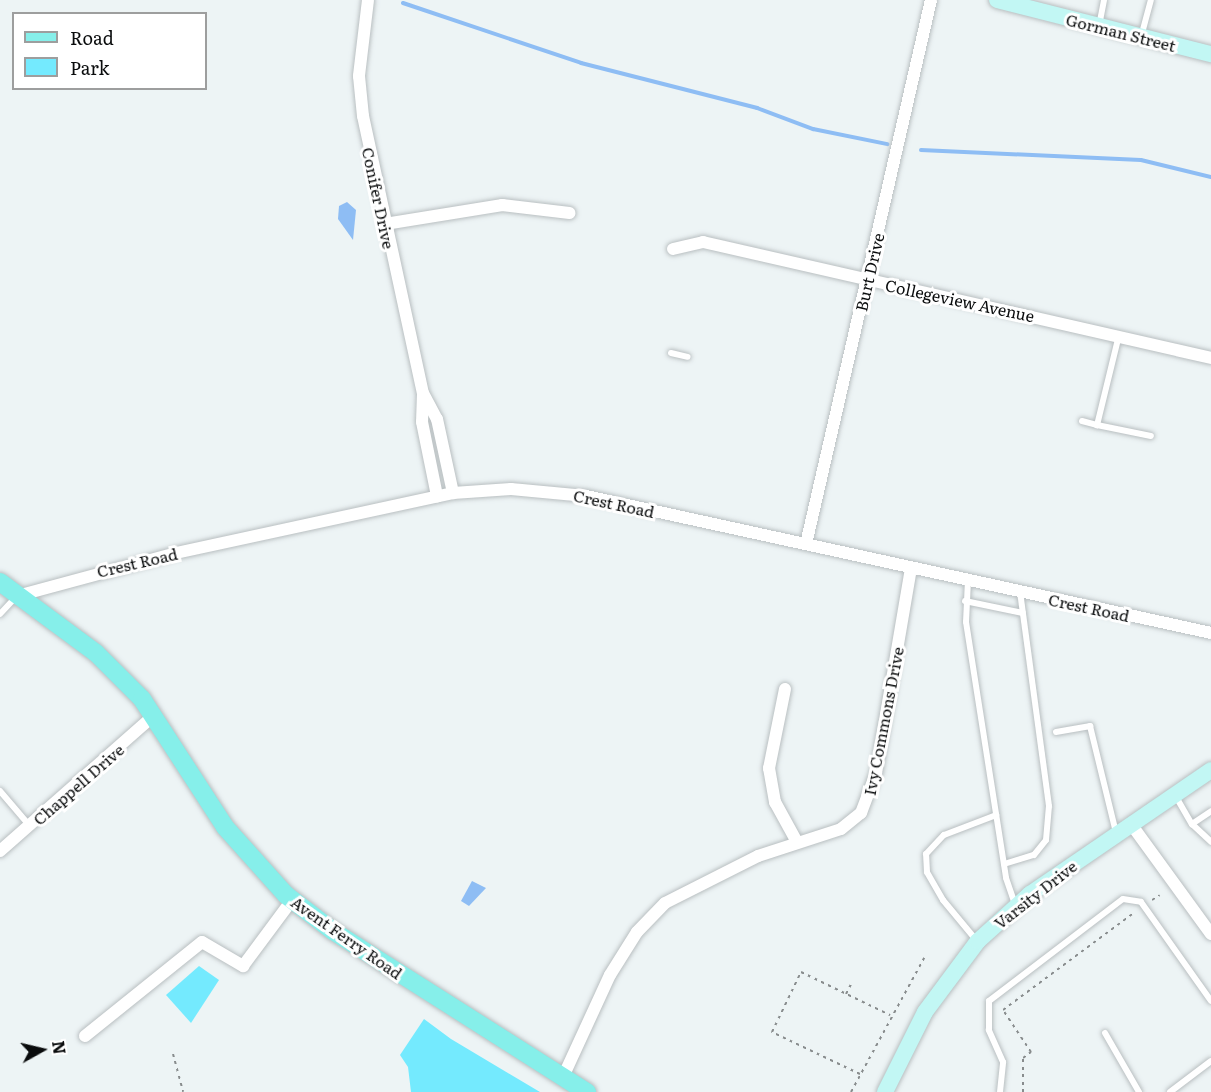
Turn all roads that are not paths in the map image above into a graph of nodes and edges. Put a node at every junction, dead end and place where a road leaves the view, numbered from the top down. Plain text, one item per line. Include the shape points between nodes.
1 (368, 0) edge
2 (931, 0) edge
3 (997, 0) edge
4 (1104, 0) edge
5 (1151, 2) edge
6 (1099, 26) junction
7 (1141, 37) junction
8 (1211, 54) edge
9 (570, 213) dead end
10 (385, 224) junction
11 (673, 249) dead end
12 (867, 280) junction
13 (1119, 334) junction
14 (672, 353) dead end
15 (688, 357) dead end
16 (1211, 357) edge
17 (423, 393) junction
18 (1082, 421) dead end
19 (1097, 425) junction
20 (1151, 436) dead end
21 (453, 493) junction
22 (437, 496) junction
23 (806, 544) junction
24 (911, 568) junction
25 (968, 580) junction
26 (0, 582) edge
27 (1020, 591) junction
28 (17, 596) junction
29 (965, 601) junction
30 (1023, 613) junction
31 (0, 614) edge
32 (1211, 633) edge
33 (785, 689) dead end
34 (154, 715) junction
35 (1056, 732) dead end
36 (1211, 770) edge
37 (0, 791) edge
38 (1175, 794) junction
39 (1211, 811) edge
40 (996, 815) junction
41 (1131, 824) junction
42 (1192, 824) junction
43 (30, 826) junction
44 (1116, 834) junction
45 (797, 842) junction
46 (1211, 842) edge
47 (0, 850) edge
48 (1004, 864) junction
49 (292, 900) junction
50 (1016, 906) junction
51 (1211, 934) edge
52 (978, 942) junction
53 (1211, 1001) edge
54 (1105, 1033) dead end
55 (84, 1036) dead end
56 (1211, 1061) edge
57 (563, 1077) junction
58 (587, 1092) edge
59 (885, 1092) edge
60 (1000, 1092) edge
61 (1139, 1092) edge
62 (1170, 1092) edge

1 - 10 street, Conifer Drive via 360,96
2 - 12 street, Burt Drive
3 - 6 street, Gorman Street
4 - 6 lane
5 - 7 lane
6 - 7 street, Gorman Street
7 - 8 street, Gorman Street
9 - 10 street via 502,205
10 - 17 street, Conifer Drive
11 - 12 street, Collegeview Avenue via 703,242
12 - 13 street, Collegeview Avenue
12 - 23 street, Burt Drive
13 - 16 street, Collegeview Avenue
13 - 19 lane
14 - 15 lane
17 - 21 street, Conifer Drive via 437,419
17 - 22 street, Conifer Drive via 422,422
18 - 19 lane
19 - 20 lane
21 - 22 street, Crest Road
21 - 23 street, Crest Road via 545,490
22 - 28 street, Crest Road via 111,567
23 - 24 street, Crest Road
24 - 25 street, Crest Road
24 - 45 street, Ivy Commons Drive via 867,803 849,825
25 - 27 street, Crest Road
25 - 29 lane
26 - 28 main road, Avent Ferry Road
27 - 30 lane
27 - 32 street, Crest Road
28 - 31 lane
28 - 34 main road, Avent Ferry Road via 96,653
29 - 30 lane
29 - 40 lane
30 - 48 lane via 1049,806 1046,840 1034,855
33 - 45 street via 769,768 775,802
34 - 43 street, Chappell Drive
34 - 49 main road, Avent Ferry Road via 225,827
35 - 44 lane via 1090,726
36 - 38 street, Varsity Drive
37 - 43 lane
38 - 41 street, Varsity Drive
38 - 42 lane
39 - 42 lane
40 - 48 lane
40 - 52 lane via 944,835 926,854 927,872
41 - 44 street, Varsity Drive
41 - 51 street
42 - 46 lane
43 - 47 street, Chappell Drive
44 - 50 street, Varsity Drive
45 - 57 street, Ivy Commons Drive via 701,880 653,914 610,975
48 - 50 lane
49 - 55 street via 243,966 202,942
49 - 57 main road, Avent Ferry Road
50 - 52 street, Varsity Drive
52 - 59 street, Varsity Drive via 924,1012
53 - 60 lane via 1144,906 1132,898 1119,901 992,998 985,1012 1003,1062
54 - 61 lane
56 - 62 lane
57 - 58 main road, Avent Ferry Road

